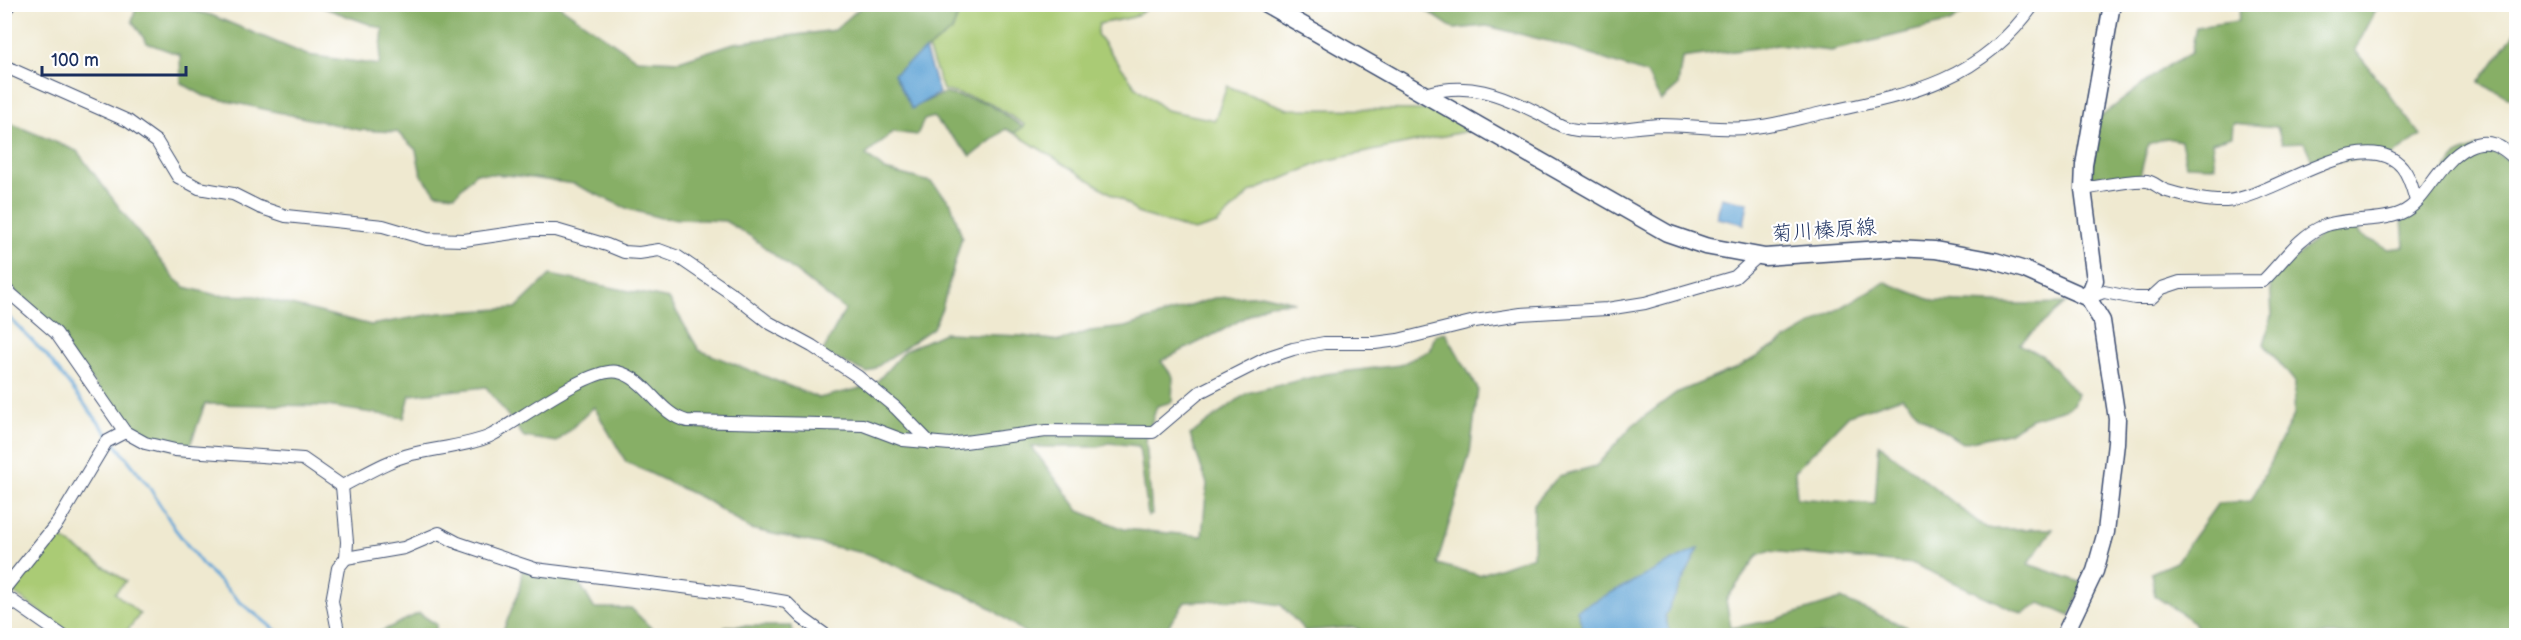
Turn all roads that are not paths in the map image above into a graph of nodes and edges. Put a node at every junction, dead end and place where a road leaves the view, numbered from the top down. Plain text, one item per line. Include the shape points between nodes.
1 (10, 4) edge
2 (1266, 4) edge
3 (2034, 4) edge
4 (2112, 4) edge
5 (4, 12) edge
6 (4, 66) edge
7 (1425, 94) junction
8 (2517, 160) edge
9 (2083, 189) junction
10 (2416, 201) junction
11 (1758, 256) junction
12 (4, 288) edge
13 (2088, 298) junction
14 (116, 437) junction
15 (930, 443) junction
16 (342, 486) junction
17 (346, 558) junction
18 (4, 589) edge
19 (4, 595) edge
20 (63, 636) edge
21 (339, 636) edge
22 (826, 636) edge
23 (2064, 636) edge

1 - 5 street
2 - 7 main road, 菊川榛原線
3 - 7 street via 1996,49 1935,84 1870,103 1748,128 1663,125 1570,129 1492,92 1467,89
4 - 9 main road
6 - 15 street via 129,121 157,142 178,177 199,188 233,194 286,216 383,226 427,239 464,240 556,230 624,252 659,250 678,257 768,322 857,376
7 - 11 main road, 菊川榛原線 via 1667,233 1705,246
8 - 10 street via 2490,142 2474,144 2454,154
9 - 10 street via 2147,181 2166,190 2224,201 2240,199 2315,168 2369,152 2401,165
9 - 13 main road via 2095,280
10 - 13 street via 2400,214 2324,226 2301,241 2263,281 2180,282 2162,288 2151,298 2104,292
11 - 13 main road, 菊川榛原線 via 1836,250 1935,250 2025,270
11 - 15 street via 1735,277 1645,303 1521,314 1375,344 1324,343 1293,349 1200,392 1154,432 1046,430 950,444
12 - 14 street via 56,333
13 - 23 main road via 2102,321 2116,443 2106,532 2095,571
14 - 16 street via 175,450 303,459
14 - 18 street via 58,522
15 - 16 street via 903,440 863,425 687,422 661,408 631,378 616,372 596,375 576,385 490,436 410,454
16 - 17 street
17 - 21 street via 338,568 332,601
17 - 22 street via 404,548 439,533 535,569 786,602
19 - 20 street

